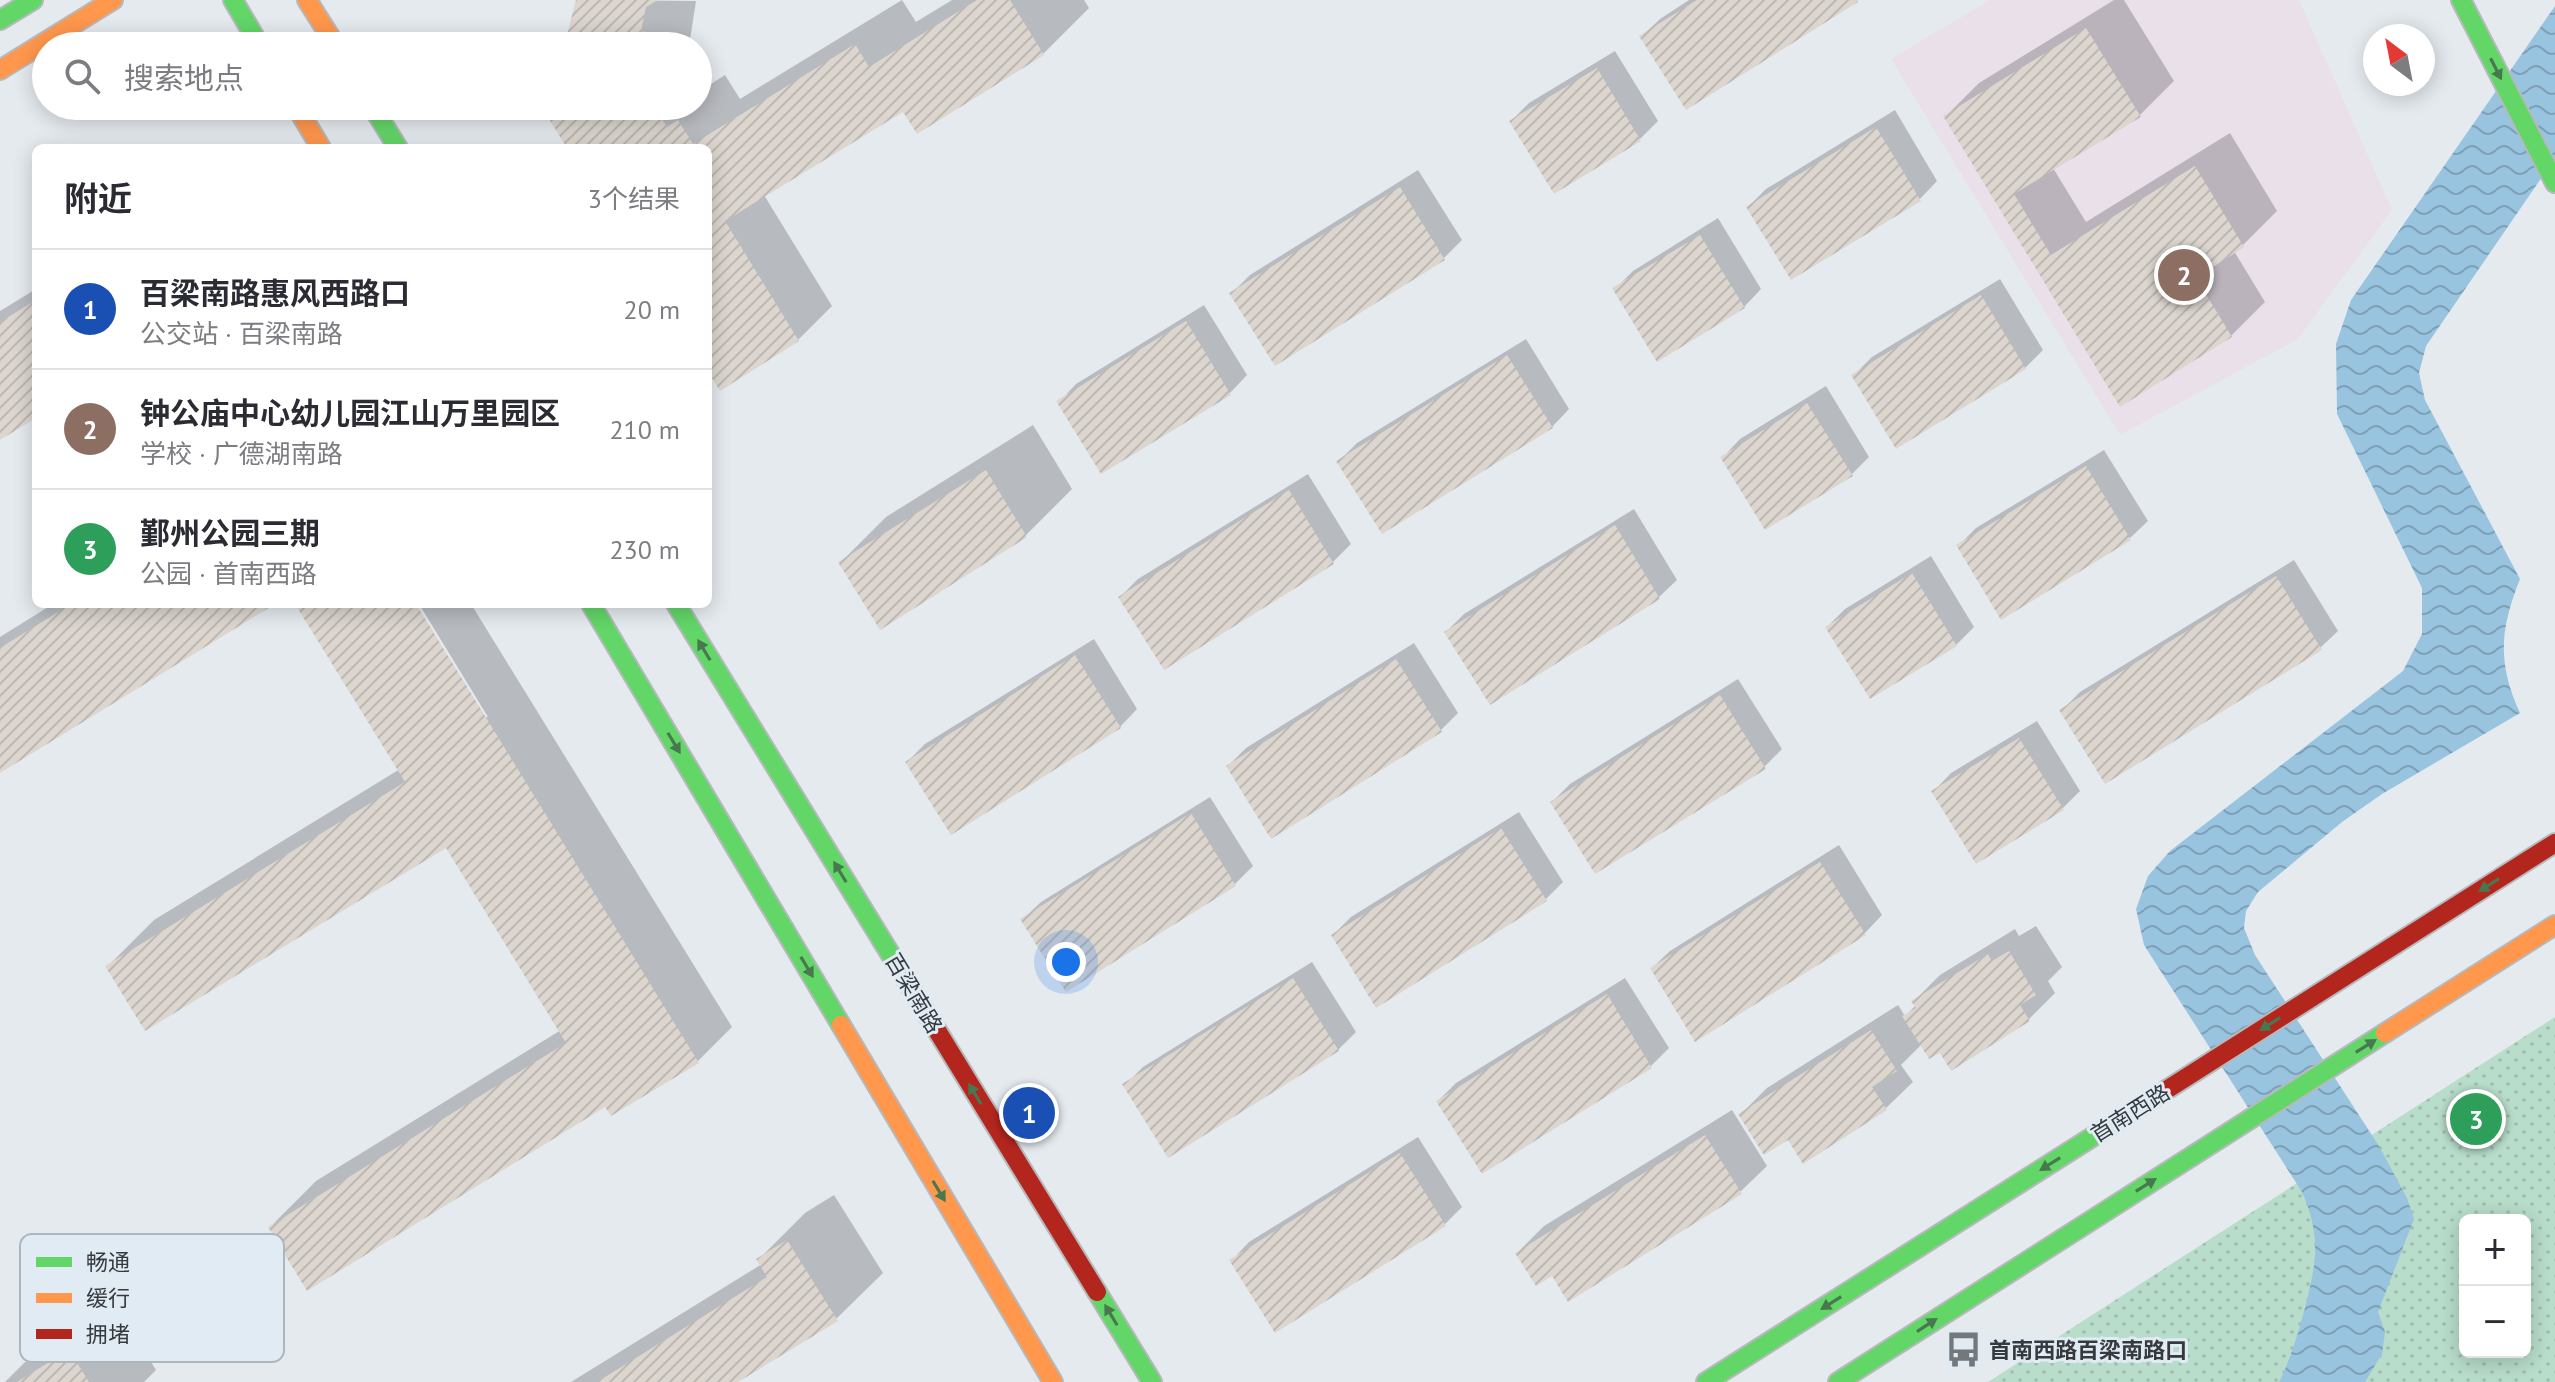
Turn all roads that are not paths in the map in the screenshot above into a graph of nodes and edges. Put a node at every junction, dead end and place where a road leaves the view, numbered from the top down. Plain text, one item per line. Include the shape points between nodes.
1 (33, 0) edge
2 (113, 0) edge
3 (233, 0) edge
4 (307, 0) edge
5 (2461, 0) edge
6 (0, 20) edge
7 (61, 32) edge
8 (252, 32) edge
9 (327, 32) edge
10 (32, 50) edge
11 (0, 70) edge
12 (304, 120) edge
13 (381, 120) edge
14 (319, 144) edge
15 (396, 144) edge
16 (2555, 183) edge
17 (593, 608) edge
18 (678, 608) edge
19 (2555, 843) edge
20 (2555, 925) edge
21 (1053, 1382) edge
22 (1152, 1382) edge
23 (1706, 1382) edge
24 (1838, 1382) edge

1 - 6 street
2 - 7 street
3 - 8 street
4 - 9 street
5 -> 16 street
10 - 11 street
12 - 14 street
13 - 15 street
17 -> 21 street
22 -> 18 street, 百梁南路
19 -> 23 street, 首南西路
24 -> 20 street

